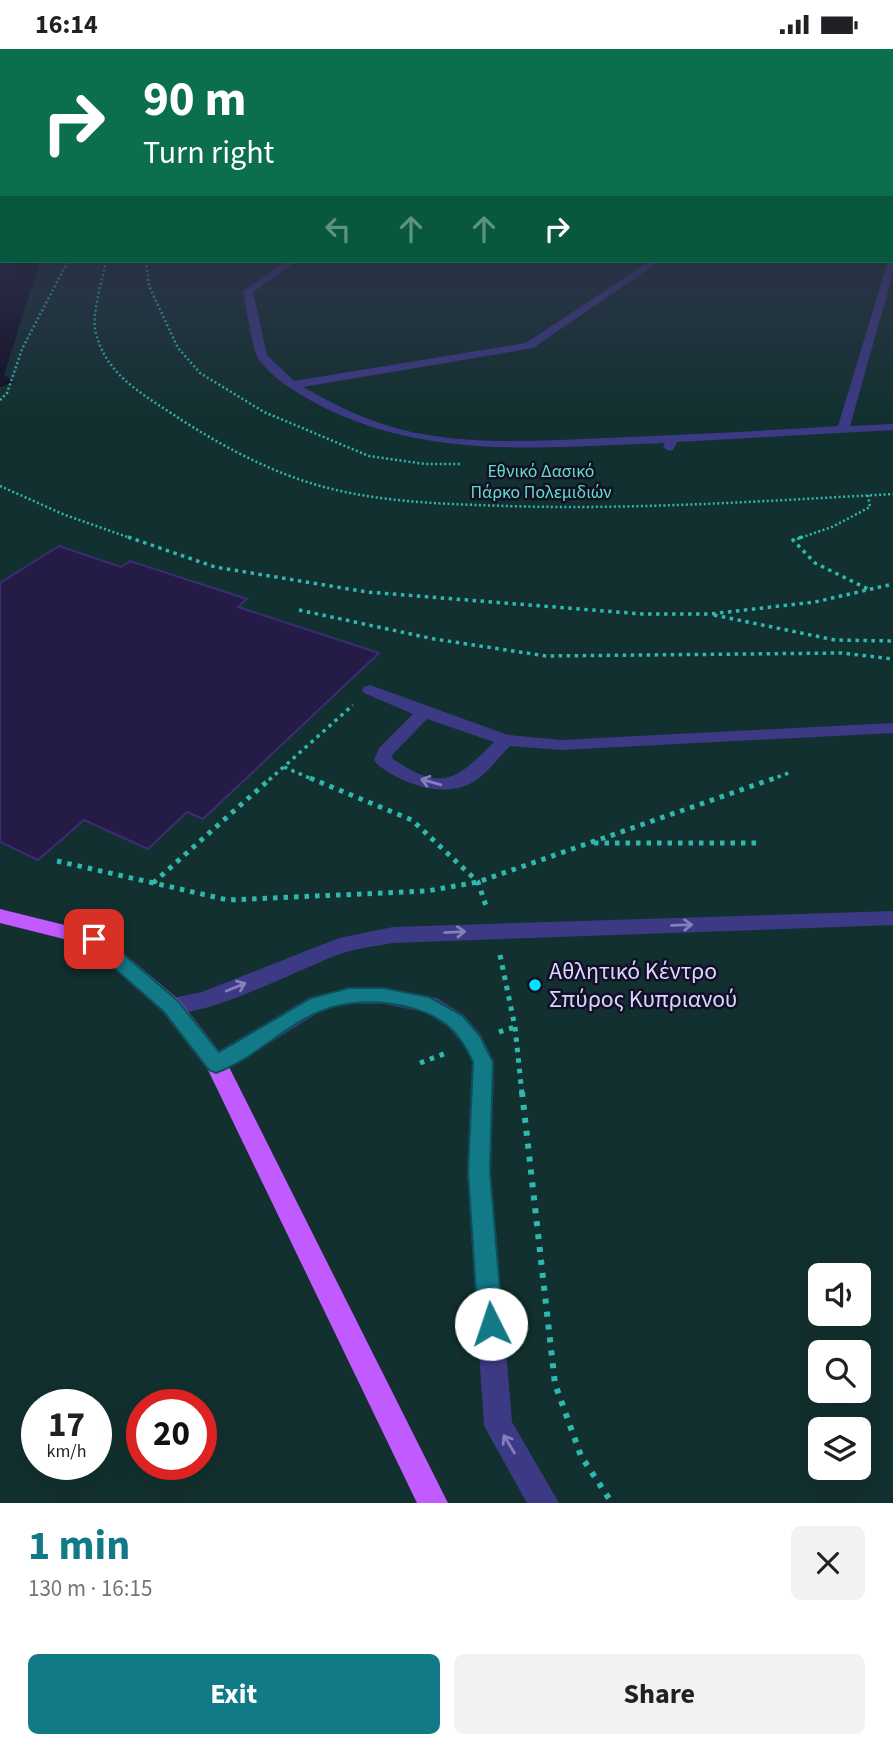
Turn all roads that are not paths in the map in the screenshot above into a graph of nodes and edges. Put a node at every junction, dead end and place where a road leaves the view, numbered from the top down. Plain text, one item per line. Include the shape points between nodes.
1 (265, 280) edge
2 (628, 280) edge
3 (887, 280) edge
4 (292, 385) junction
5 (893, 427) edge
6 (844, 430) junction
7 (370, 690) road end
8 (424, 712) junction
9 (893, 729) edge
10 (506, 740) junction
11 (0, 916) edge
12 (893, 918) edge
13 (171, 1006) junction
14 (216, 1064) junction
15 (433, 1503) edge
16 (544, 1503) edge

1 - 4 lane via 248,291 262,356
2 - 4 lane via 528,346
3 - 6 lane
4 - 6 lane via 338,411 413,436 479,444 670,445
5 - 6 lane
7 - 8 lane
8 - 10 lane
10 -> 8 lane via 456,785 437,786 383,760 385,752
9 - 10 lane via 561,745
11 - 13 main road via 94,939
13 -> 12 lane via 204,1000 338,946 393,935
13 - 14 main road
14 - 15 main road
16 -> 14 lane via 498,1426 479,1172 483,1062 473,1041 456,1021 429,1005 384,996 349,996 318,1003

